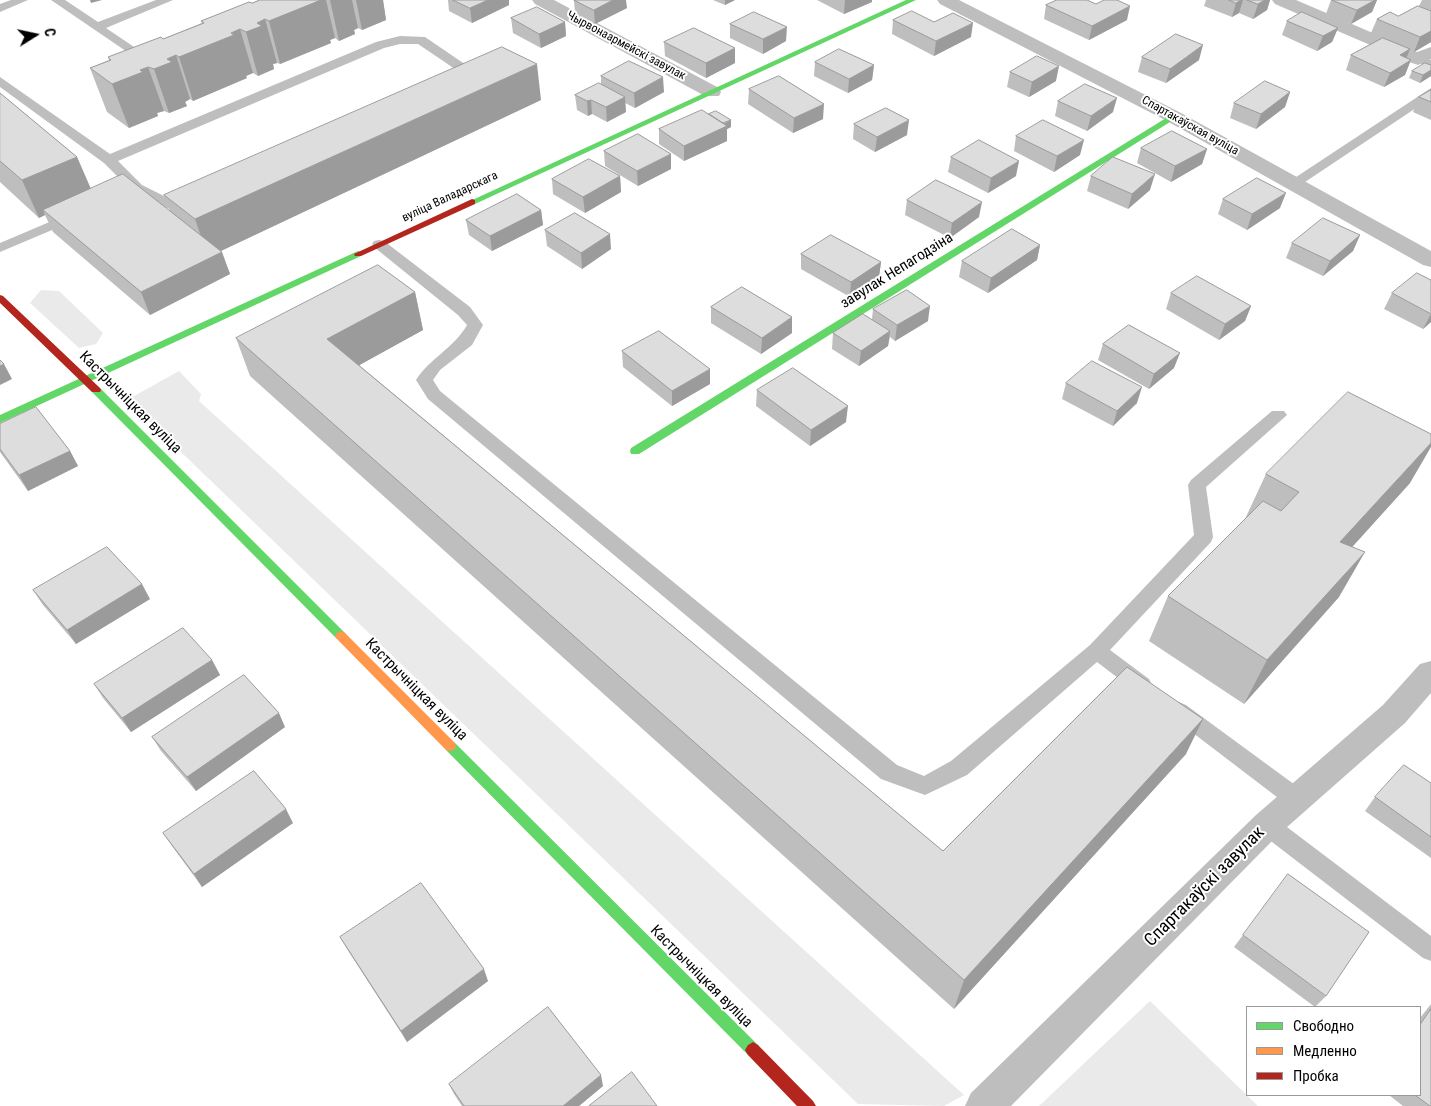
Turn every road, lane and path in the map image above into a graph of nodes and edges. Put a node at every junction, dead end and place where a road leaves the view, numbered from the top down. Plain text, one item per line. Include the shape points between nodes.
1 (22, 0) edge
2 (57, 0) edge
3 (167, 0) edge
4 (541, 0) edge
5 (912, 0) edge
6 (946, 0) edge
7 (1281, 0) edge
8 (0, 8) edge
9 (97, 27) junction
10 (139, 56) edge
11 (1427, 59) edge
12 (0, 81) edge
13 (458, 90) edge
14 (712, 92) junction
15 (1431, 92) edge
16 (1174, 116) junction
17 (109, 160) junction
18 (1294, 183) junction
19 (137, 188) junction
20 (119, 196) edge
21 (206, 204) edge
22 (83, 211) edge
23 (379, 244) junction
24 (0, 248) edge
25 (1431, 260) edge
26 (0, 298) edge
27 (86, 380) junction
28 (1278, 415) dead end
29 (0, 419) edge
30 (635, 451) dead end
31 (1097, 651) junction
32 (1431, 674) edge
33 (1298, 800) junction
34 (1266, 826) junction
35 (1431, 950) edge
36 (808, 1106) edge
37 (984, 1106) edge

1 - 8 lane
2 - 9 lane
3 - 9 lane
4 - 14 street, Чырвонаармейскі завулак
5 - 14 main road, вуліца Валадарскага
6 - 16 street, Спартакаўская вуліца
7 - 11 street
9 - 10 lane
12 - 17 lane
13 - 17 lane via 466,84 468,72 420,40 400,40 380,45
14 - 23 main road, вуліца Валадарскага
15 - 18 lane
16 - 18 street, Спартакаўская вуліца
16 - 30 main road, завулак Непагодзіна
17 - 19 lane
18 - 25 street, Спартакаўская вуліца
19 - 20 lane
19 - 21 lane via 175,207
22 - 24 lane
23 - 27 main road, вуліца Валадарскага
23 - 31 lane via 464,311 475,324 466,341 434,366 424,380 434,395 889,772 924,786 959,768
26 - 27 main road, Кастрычніцкая вуліца
27 - 29 main road, вуліца Валадарскага
27 - 36 main road, Кастрычніцкая вуліца
28 - 31 lane via 1197,485 1204,537
31 - 33 lane
32 - 33 street, Спартакаўскі завулак via 1394,714
33 - 34 street, Спартакаўскі завулак
34 - 35 lane
34 - 37 street, Спартакаўскі завулак

